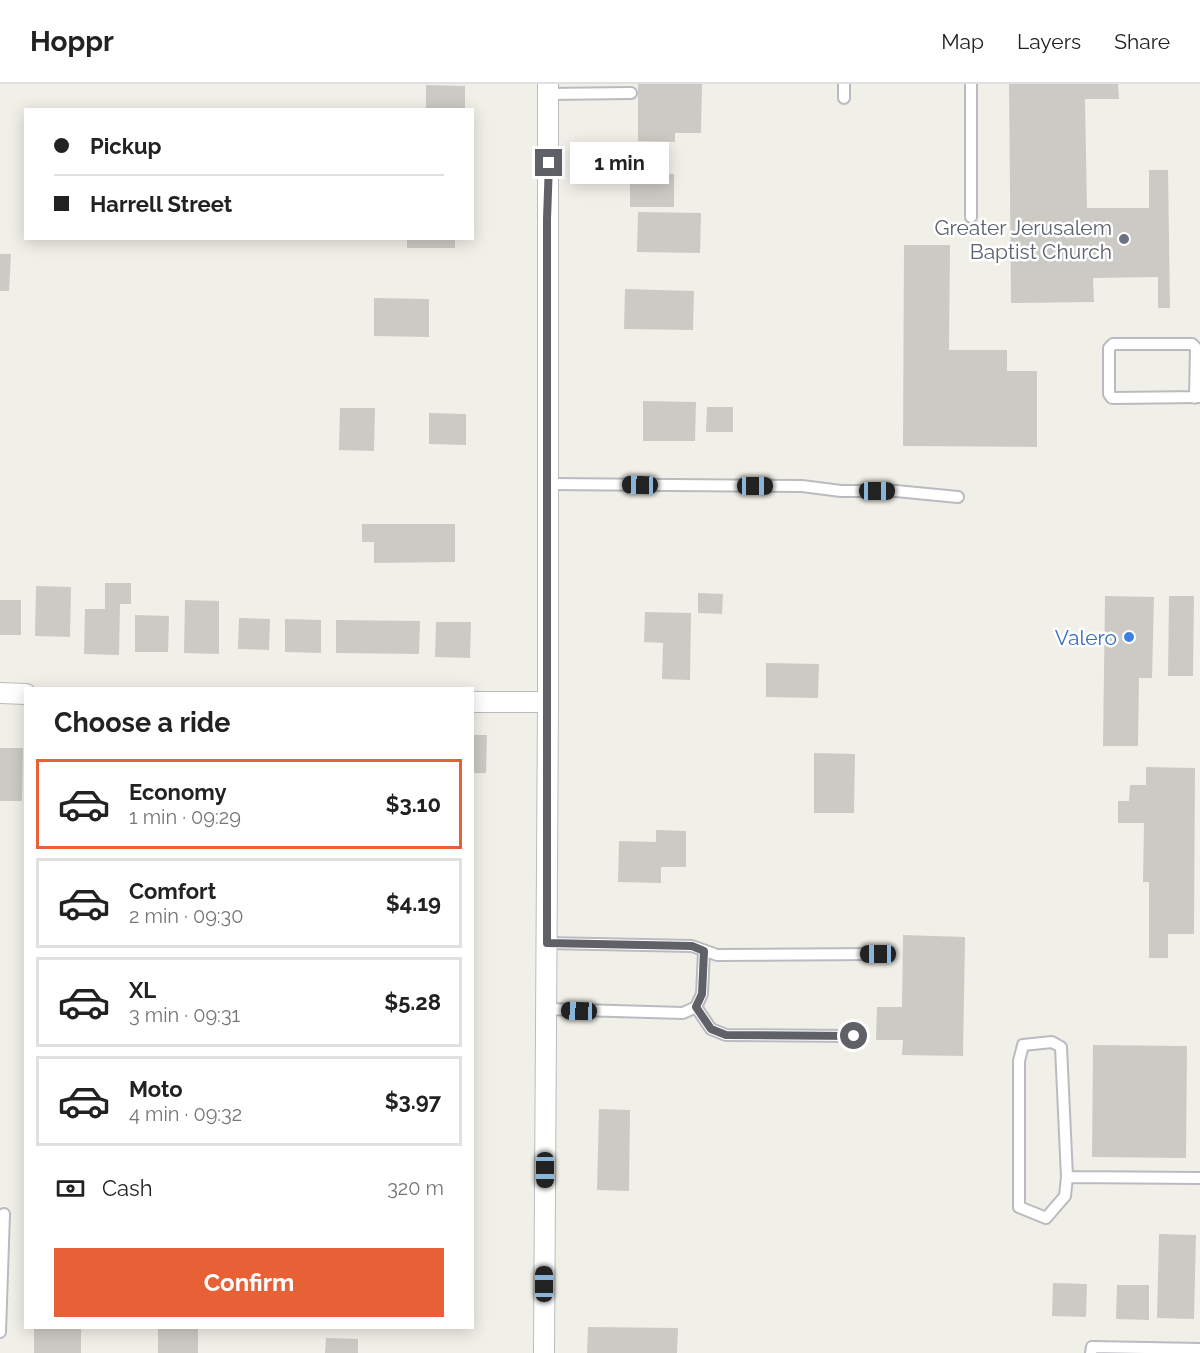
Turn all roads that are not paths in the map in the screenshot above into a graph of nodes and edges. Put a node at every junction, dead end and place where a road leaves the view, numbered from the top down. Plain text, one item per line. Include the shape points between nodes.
1 (844, 84) edge
2 (971, 84) edge
3 (548, 89) edge
4 (631, 93) dead end
5 (844, 98) dead end
6 (971, 217) dead end
7 (1198, 398) edge
8 (548, 484) junction
9 (958, 497) dead end
10 (0, 693) edge
11 (24, 694) edge
12 (474, 702) edge
13 (548, 702) junction
14 (547, 943) junction
15 (704, 951) junction
16 (878, 954) dead end
17 (696, 1007) junction
18 (546, 1010) junction
19 (854, 1036) dead end
20 (1067, 1177) junction
21 (1200, 1178) edge
22 (4, 1214) dead end
23 (0, 1332) edge
24 (1200, 1349) edge
25 (544, 1353) edge
26 (1091, 1353) edge

1 - 5 lane
2 - 6 lane
3 - 4 lane
3 - 8 street
7 - 7 lane via 1112,398 1108,394 1109,348 1113,344 1192,344 1196,348
8 - 9 lane via 802,486
8 - 13 street
10 - 11 street
12 - 13 street
13 - 14 street
14 - 15 lane via 692,946
14 - 18 street
15 - 16 lane via 717,955
15 - 17 lane via 702,994
17 - 18 lane via 682,1013
17 - 19 lane via 711,1029 726,1035
18 - 25 street
20 - 20 lane via 1061,1047 1052,1042 1023,1045 1019,1061 1019,1207 1046,1218 1065,1196
20 - 21 lane
22 - 23 lane
24 - 26 lane via 1092,1347

